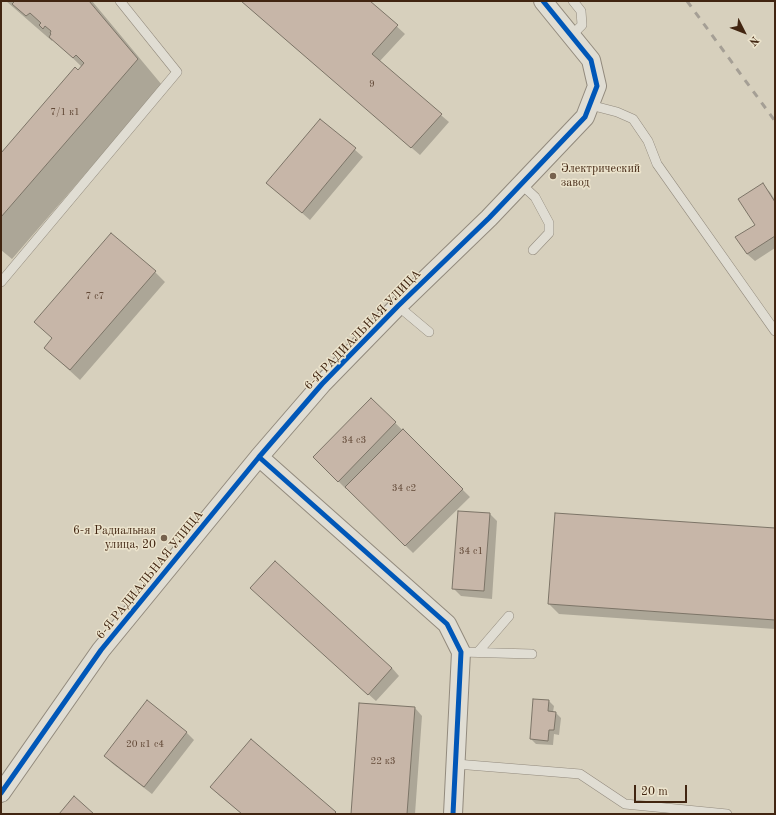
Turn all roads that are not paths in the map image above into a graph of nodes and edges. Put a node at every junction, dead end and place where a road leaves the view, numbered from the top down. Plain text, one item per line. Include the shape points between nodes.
1 (120, 1) edge
2 (543, 1) edge
3 (574, 1) edge
4 (572, 35) junction
5 (590, 105) junction
6 (522, 185) junction
7 (534, 250) dead end
8 (1, 282) edge
9 (398, 306) junction
10 (775, 331) edge
11 (429, 332) dead end
12 (259, 457) junction
13 (509, 616) dead end
14 (470, 652) junction
15 (532, 654) dead end
16 (456, 764) junction
17 (1, 793) edge
18 (453, 814) edge
19 (727, 814) edge

1 - 8 lane via 177,72
2 - 4 street, 6-Я РАДИАЛЬНАЯ УЛИЦА
3 - 4 lane via 581,11 582,25
4 - 5 street, 6-Я РАДИАЛЬНАЯ УЛИЦА via 591,60 597,86
5 - 6 street, 6-Я РАДИАЛЬНАЯ УЛИЦА via 585,118
5 - 10 lane via 633,119 648,141 657,164
6 - 7 lane via 535,197 549,223 549,233
6 - 9 street, 6-Я РАДИАЛЬНАЯ УЛИЦА
9 - 11 lane
9 - 12 street, 6-Я РАДИАЛЬНАЯ УЛИЦА via 322,384
12 - 14 street via 447,624
12 - 17 street, 6-Я РАДИАЛЬНАЯ УЛИЦА via 101,650
13 - 14 lane
14 - 15 lane
14 - 16 street
16 - 18 street
16 - 19 lane via 580,774 625,804

